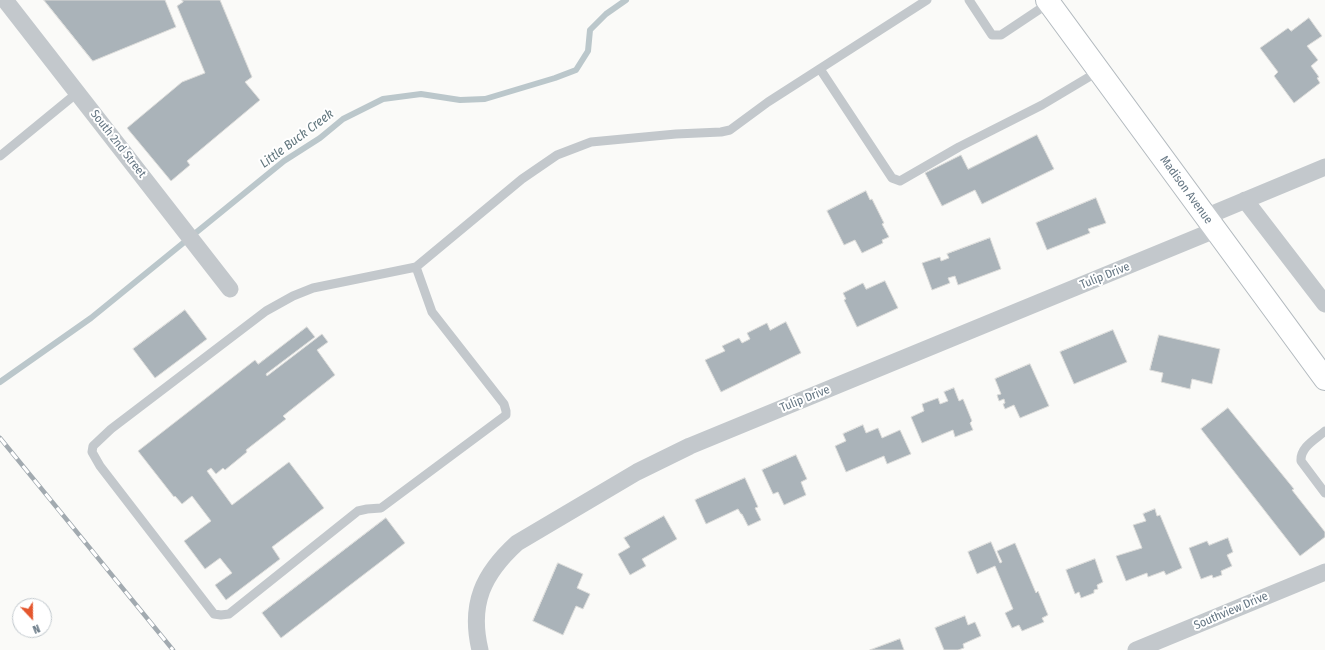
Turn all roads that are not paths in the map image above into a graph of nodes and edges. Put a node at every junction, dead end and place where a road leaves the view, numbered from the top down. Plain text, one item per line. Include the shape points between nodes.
1 (5, 0) edge
2 (927, 0) edge
3 (969, 0) edge
4 (1048, 2) edge
5 (820, 69) junction
6 (1099, 71) junction
7 (77, 93) junction
8 (0, 156) edge
9 (1325, 167) edge
10 (1245, 200) junction
11 (1210, 224) junction
12 (416, 267) junction
13 (230, 289) dead end
14 (1325, 304) edge
15 (1325, 379) edge
16 (1325, 431) edge
17 (1325, 493) edge
18 (1325, 572) edge
19 (480, 650) edge
20 (1136, 650) edge

1 - 7 street, South 2nd Street
2 - 5 lane
3 - 4 lane via 992,35 996,36
4 - 6 main road, Madison Avenue
5 - 6 lane via 892,178 900,181 959,147 1042,105
5 - 12 lane via 730,130 591,142 557,155 522,179
6 - 11 main road, Madison Avenue
7 - 8 lane
7 - 13 street, South 2nd Street
9 - 10 street, Tulip Drive
10 - 11 street, Tulip Drive
10 - 14 street
11 - 15 main road, Madison Avenue
11 - 19 street, Tulip Drive via 690,446 637,472 518,543 504,555 488,576 479,601 477,619
12 - 12 lane via 313,288 273,307 93,446 92,452 100,466 214,614 229,614 358,511 381,508 506,415 504,404 432,312
16 - 17 lane via 1300,455 1301,461
18 - 20 street, Southview Drive

